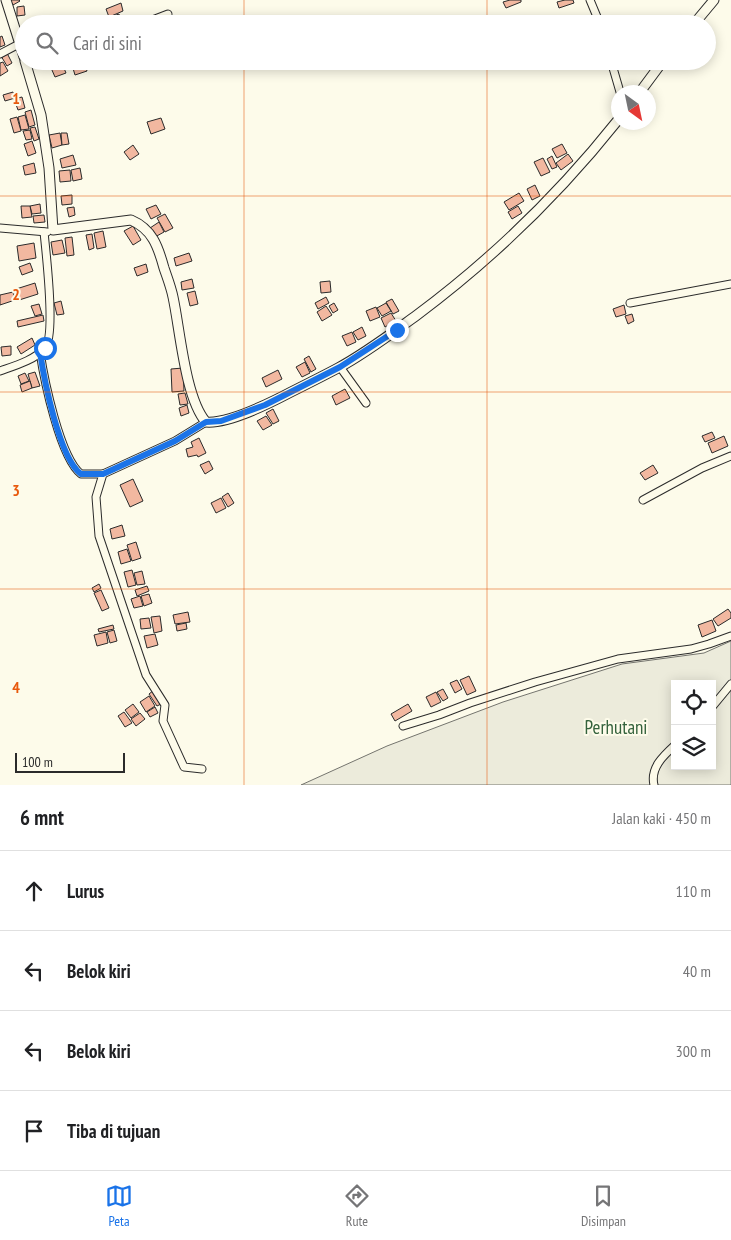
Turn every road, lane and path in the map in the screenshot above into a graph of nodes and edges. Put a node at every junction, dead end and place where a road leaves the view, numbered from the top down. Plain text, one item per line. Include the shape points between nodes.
1 (6, 0) edge
2 (590, 0) edge
3 (714, 0) edge
4 (596, 15) edge
5 (702, 15) edge
6 (15, 30) edge
7 (15, 46) edge
8 (0, 54) edge
9 (28, 70) edge
10 (614, 70) edge
11 (656, 70) edge
12 (618, 85) edge
13 (645, 85) edge
14 (611, 129) edge
15 (0, 228) edge
16 (48, 231) junction
17 (731, 284) edge
18 (630, 303) dead end
19 (40, 352) junction
20 (340, 367) junction
21 (0, 371) edge
22 (366, 403) dead end
23 (206, 422) junction
24 (731, 456) edge
25 (103, 474) junction
26 (643, 500) dead end
27 (731, 636) edge
28 (731, 684) edge
29 (716, 702) edge
30 (403, 726) dead end
31 (671, 749) edge
32 (202, 769) dead end
33 (654, 785) edge

1 - 6 street
2 - 4 street
3 - 5 street
7 - 8 street
9 - 16 street via 41,115 49,168
10 - 12 street
11 - 13 street
14 - 20 street via 550,197 484,260 418,314
15 - 16 street
16 - 19 street via 50,339
16 - 23 street via 130,220 141,224 151,235 173,294 195,403
17 - 18 street
19 - 21 street
19 - 25 street via 49,402 68,457 81,474
20 - 22 street
20 - 23 street via 265,405 221,421
23 - 25 street via 175,441
24 - 26 street
25 - 32 street via 96,508 99,536 108,564 146,676 164,703 163,721 181,762 186,768
27 - 30 street via 691,649 601,663
28 - 29 street
31 - 33 street via 654,771

